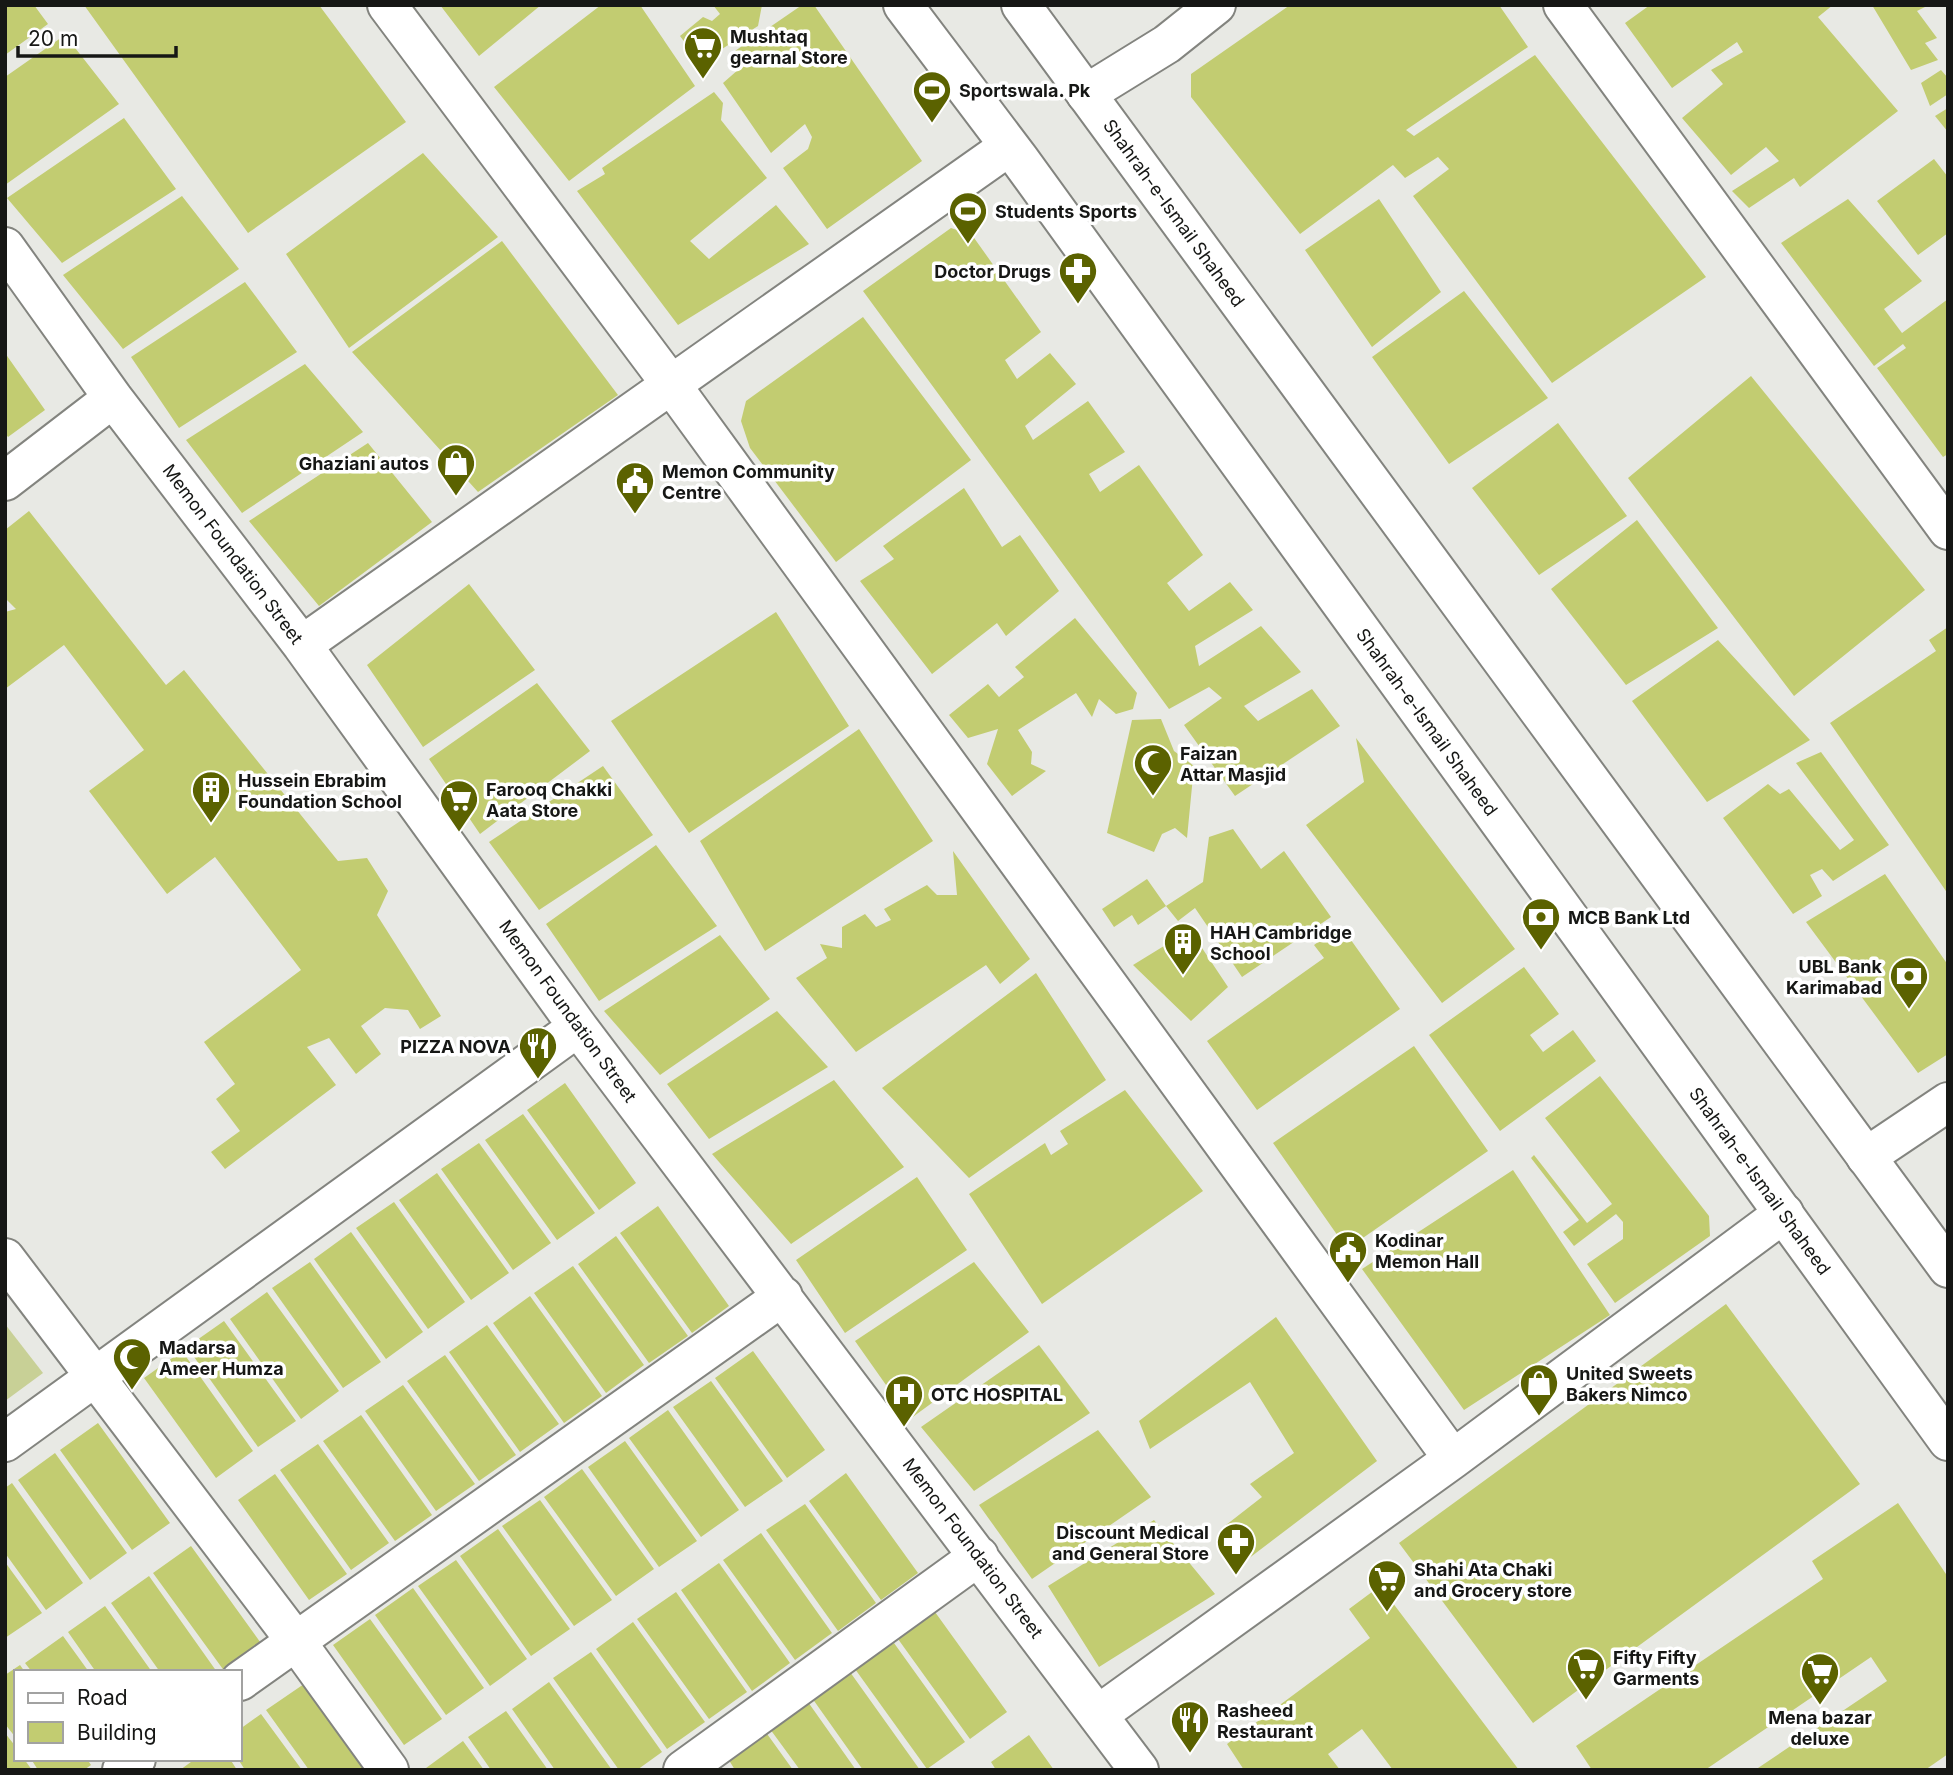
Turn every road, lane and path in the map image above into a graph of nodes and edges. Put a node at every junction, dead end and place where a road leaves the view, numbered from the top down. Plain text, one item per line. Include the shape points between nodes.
1 (387, 5) edge
2 (903, 5) edge
3 (1021, 5) edge
4 (1216, 5) edge
5 (1563, 5) edge
6 (1086, 93) junction
7 (1008, 147) junction
8 (5, 247) edge
9 (670, 383) junction
10 (113, 398) junction
11 (5, 481) edge
12 (1948, 530) edge
13 (302, 645) junction
14 (578, 1027) junction
15 (1948, 1102) edge
16 (1866, 1157) junction
17 (1784, 1213) junction
18 (5, 1258) edge
19 (1948, 1268) edge
20 (783, 1296) junction
21 (92, 1377) junction
22 (1948, 1441) edge
23 (5, 1442) edge
24 (1453, 1459) junction
25 (979, 1556) junction
26 (295, 1640) junction
27 (242, 1680) edge
28 (1099, 1714) junction
29 (389, 1770) edge
30 (683, 1770) edge
31 (1139, 1770) edge

1 - 9 street
2 - 7 street, Shahrah-e-Ismail Shaheed
3 - 6 street, Shahrah-e-Ismail Shaheed
4 - 6 street via 1167,44
5 - 12 street
6 - 16 street, Shahrah-e-Ismail Shaheed
7 - 9 street
7 - 17 street, Shahrah-e-Ismail Shaheed
8 - 10 street, Memon Foundation Street
9 - 13 street
9 - 24 street
10 - 11 street
10 - 13 street, Memon Foundation Street
13 - 14 street, Memon Foundation Street
14 - 20 street, Memon Foundation Street
14 - 21 street
15 - 16 street
16 - 19 street, Shahrah-e-Ismail Shaheed
17 - 22 street, Shahrah-e-Ismail Shaheed
17 - 24 street
18 - 21 street
20 - 25 street, Memon Foundation Street
20 - 26 street
21 - 23 street
21 - 26 street
24 - 28 street
25 - 28 street, Memon Foundation Street
25 - 30 street
26 - 27 street
26 - 29 street
28 - 31 street, Memon Foundation Street

